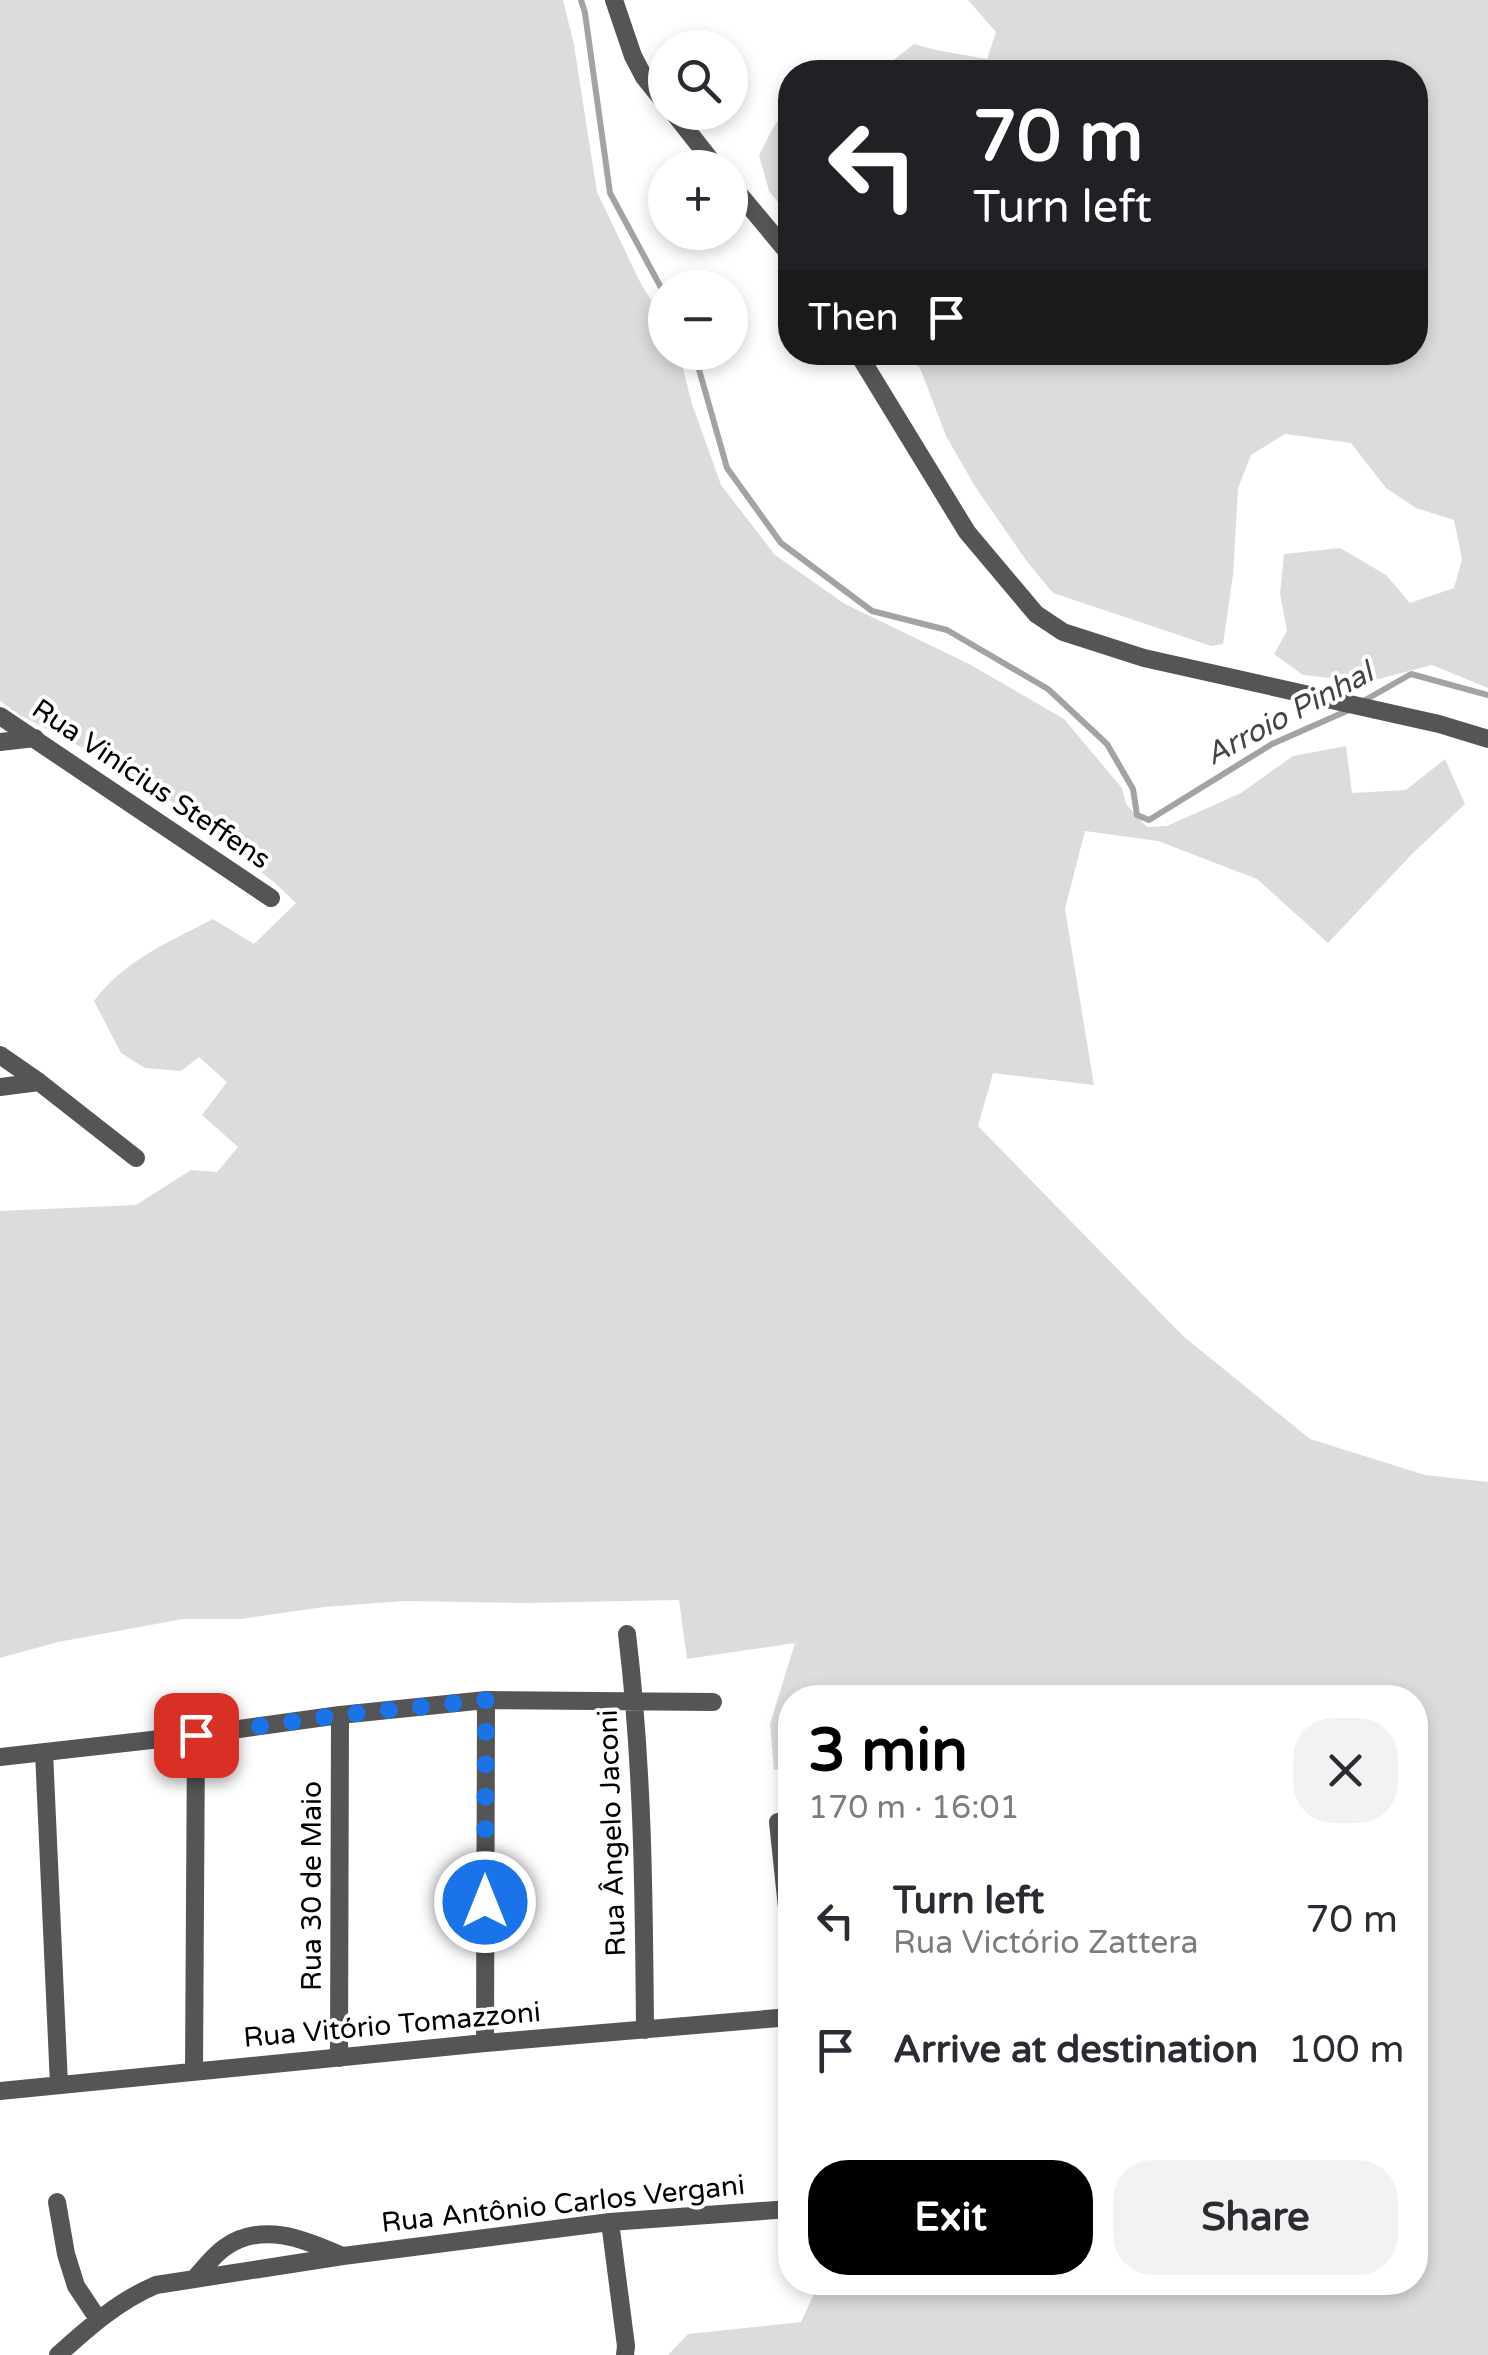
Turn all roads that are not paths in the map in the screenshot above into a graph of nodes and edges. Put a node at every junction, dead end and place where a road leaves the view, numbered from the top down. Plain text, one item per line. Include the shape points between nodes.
1 (614, 0) edge
2 (648, 82) edge
3 (687, 130) edge
4 (703, 150) edge
5 (748, 205) edge
6 (778, 241) edge
7 (865, 365) edge
8 (0, 716) edge
9 (34, 738) junction
10 (1488, 739) edge
11 (0, 742) edge
12 (270, 898) dead end
13 (0, 1055) edge
14 (39, 1082) junction
15 (0, 1087) edge
16 (136, 1158) dead end
17 (627, 1634) dead end
18 (486, 1700) junction
19 (635, 1701) junction
20 (713, 1702) dead end
21 (340, 1715) junction
22 (196, 1735) junction
23 (44, 1752) junction
24 (0, 1757) edge
25 (778, 2018) edge
26 (645, 2030) junction
27 (485, 2043) junction
28 (339, 2058) junction
29 (194, 2072) junction
30 (59, 2085) junction
31 (0, 2091) edge
32 (57, 2202) dead end
33 (778, 2210) edge
34 (610, 2222) junction
35 (343, 2256) junction
36 (195, 2278) junction
37 (98, 2319) junction
38 (58, 2355) edge
39 (625, 2355) edge

1 - 2 street
3 - 4 street
5 - 6 street
7 - 10 street via 967,532 1036,614 1063,632 1144,658
8 - 9 street, Rua Vinícius Steffens
9 - 11 street
9 - 12 street, Rua Vinícius Steffens
13 - 14 street
14 - 15 street
14 - 16 street
17 - 19 street, Rua Ângelo Jaconi
18 - 19 street
18 - 21 street
18 - 27 street
19 - 20 street
19 - 26 street, Rua Ângelo Jaconi
21 - 22 street
21 - 28 street, Rua 30 de Maio
22 - 23 street
22 - 29 street
23 - 24 street
23 - 30 street
25 - 26 street, Rua Vitório Tomazzoni
26 - 27 street, Rua Vitório Tomazzoni
27 - 28 street, Rua Vitório Tomazzoni
28 - 29 street, Rua Vitório Tomazzoni
29 - 30 street, Rua Vitório Tomazzoni
30 - 31 street, Rua Vitório Tomazzoni
32 - 37 street via 76,2286
33 - 34 street, Rua Antônio Carlos Vergani
34 - 35 street, Rua Antônio Carlos Vergani
34 - 39 street
35 - 36 street, Rua Antônio Carlos Vergani
35 - 36 street, Rua Antônio Carlos Vergani via 302,2239 256,2236 222,2249
36 - 37 street, Rua Antônio Carlos Vergani via 156,2284
37 - 38 street, Rua Antônio Carlos Vergani

